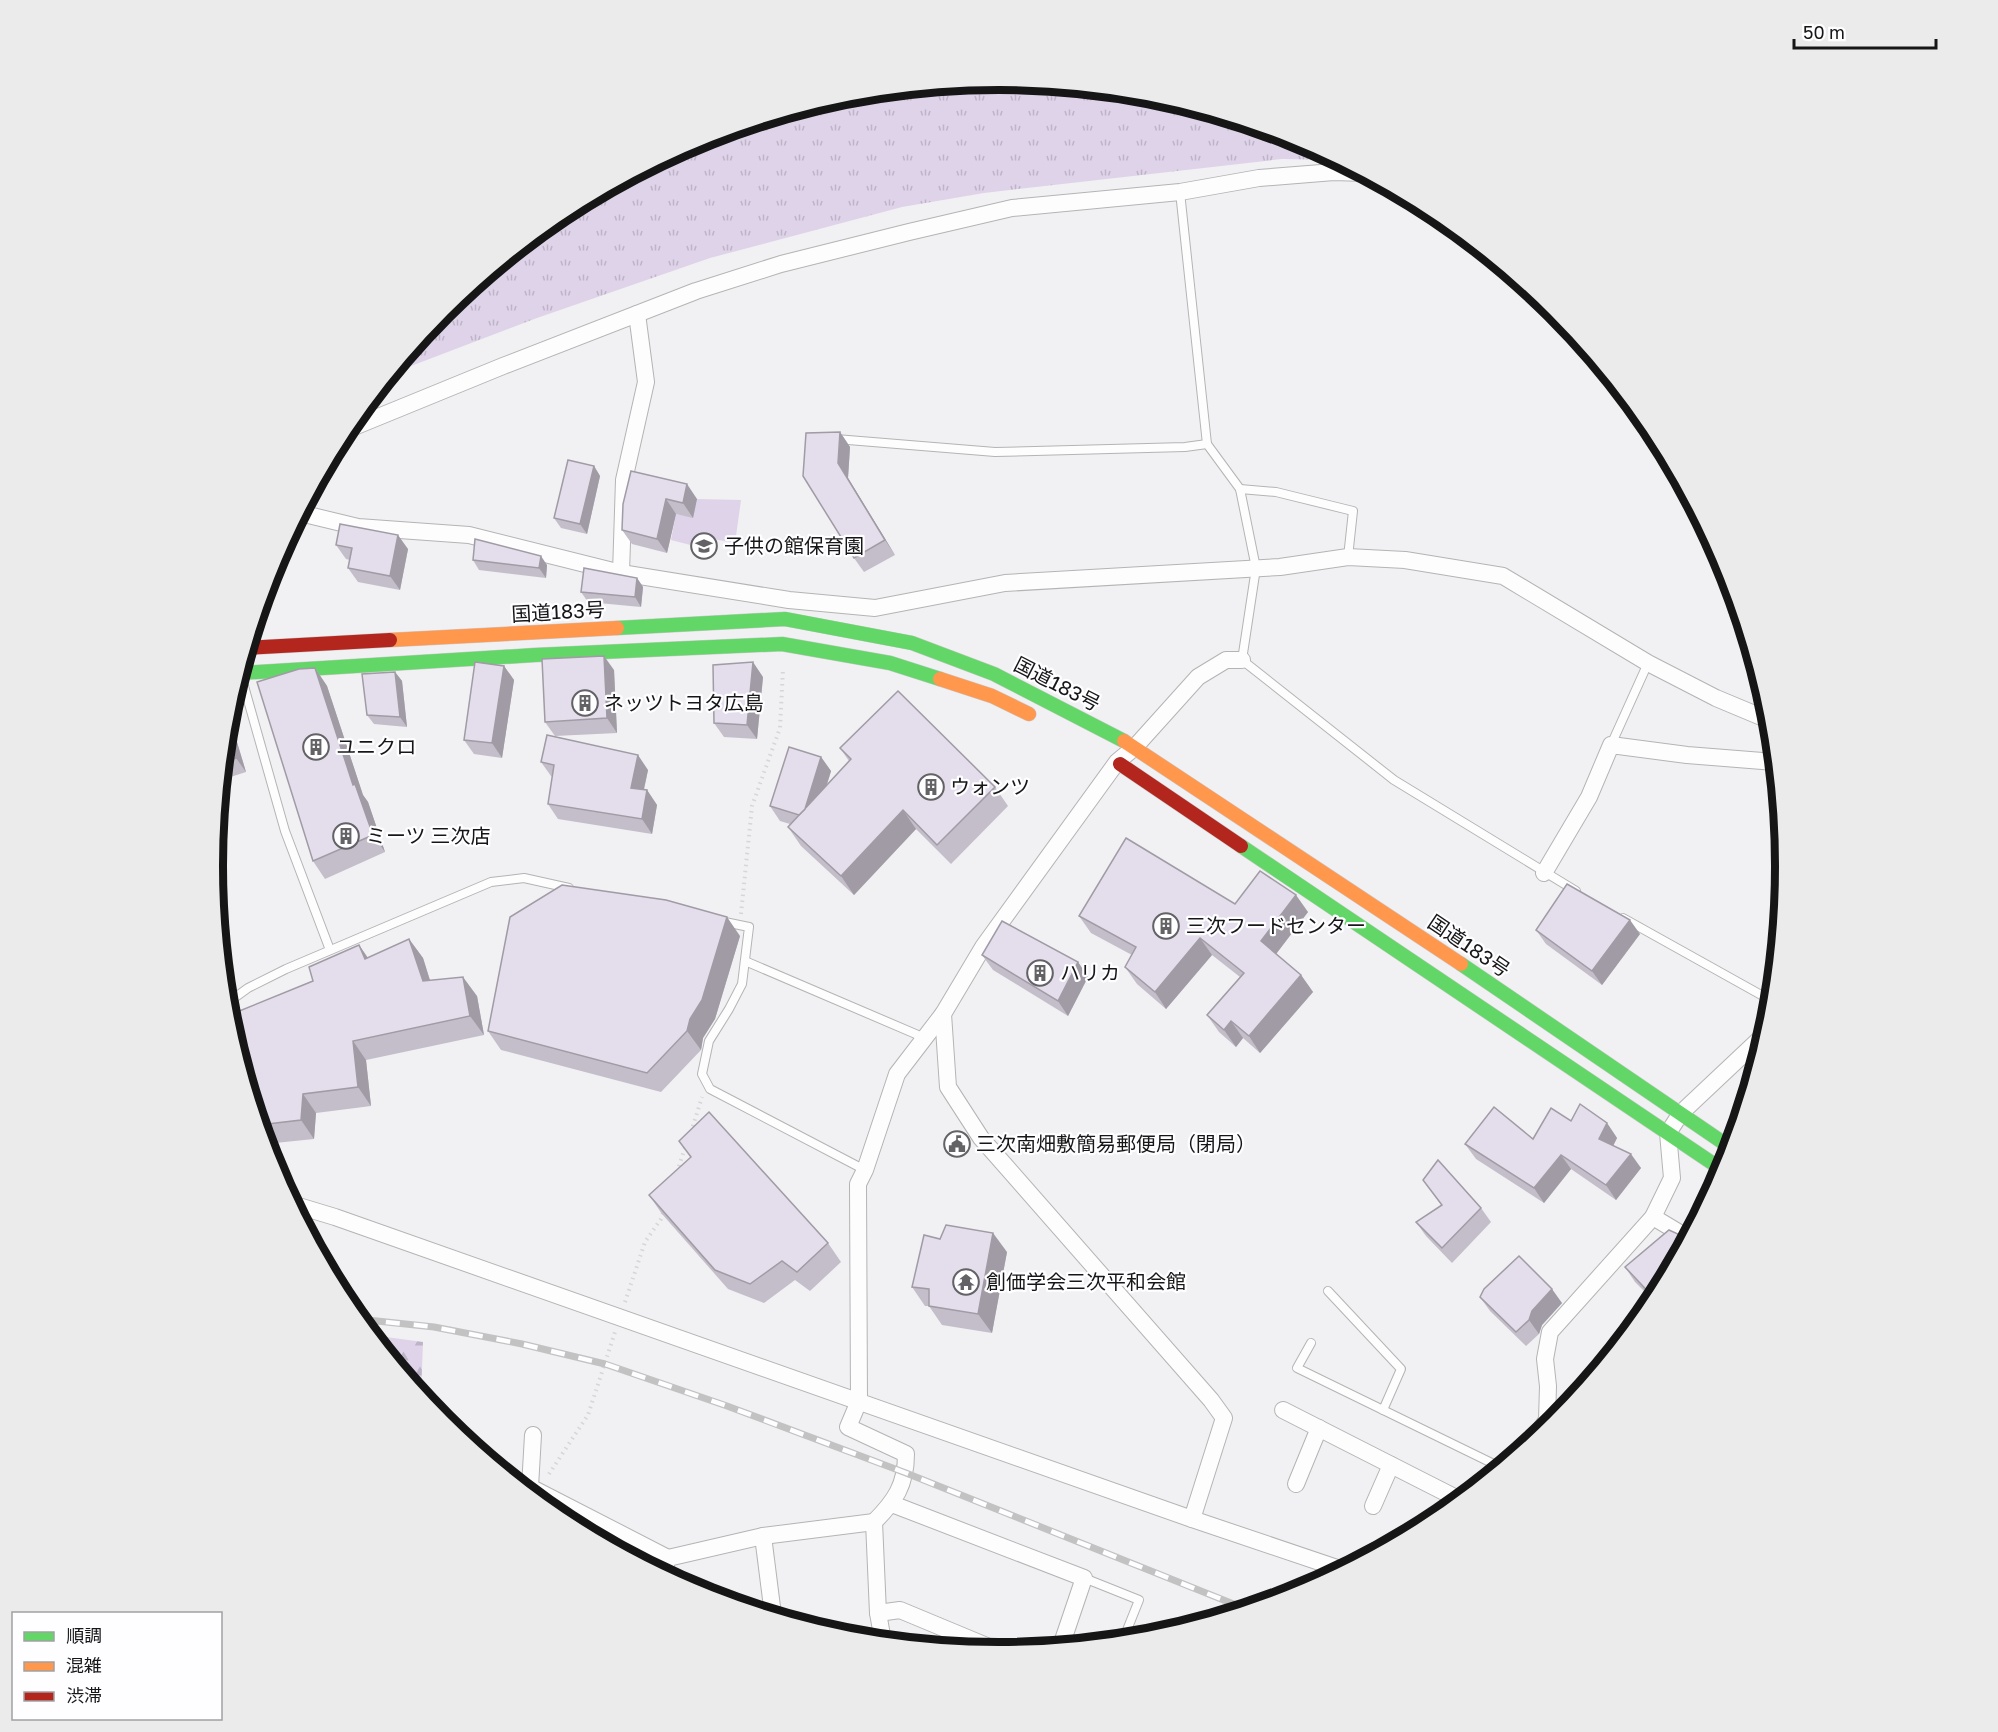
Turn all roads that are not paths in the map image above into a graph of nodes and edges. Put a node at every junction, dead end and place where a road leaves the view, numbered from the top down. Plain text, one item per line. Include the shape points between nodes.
1 (1347, 172) edge
2 (1180, 192) junction
3 (637, 314) junction
4 (362, 424) edge
5 (823, 438) edge
6 (1207, 444) junction
7 (1240, 489) junction
8 (307, 515) edge
9 (1348, 557) junction
10 (1256, 568) junction
11 (621, 573) junction
12 (789, 600) junction
13 (785, 619) junction
14 (782, 644) junction
15 (254, 648) edge
16 (1242, 660) junction
17 (1648, 663) junction
18 (247, 673) edge
19 (244, 687) edge
20 (1760, 717) edge
21 (1042, 720) dead end
22 (1611, 745) junction
23 (1135, 747) junction
24 (1112, 759) junction
25 (1767, 761) edge
26 (1544, 873) junction
27 (581, 891) edge
28 (1581, 894) edge
29 (1619, 916) edge
30 (706, 918) edge
31 (330, 951) junction
32 (745, 961) junction
33 (1763, 996) edge
34 (235, 998) edge
35 (943, 1014) junction
36 (925, 1038) junction
37 (1754, 1043) edge
38 (1681, 1113) junction
39 (1668, 1133) junction
40 (1724, 1143) edge
41 (1715, 1165) edge
42 (865, 1170) junction
43 (302, 1207) edge
44 (1653, 1217) junction
45 (1682, 1234) edge
46 (1328, 1291) dead end
47 (1311, 1343) dead end
48 (859, 1401) junction
49 (1283, 1410) dead end
50 (1383, 1410) junction
51 (1547, 1416) edge
52 (1319, 1428) junction
53 (533, 1435) dead end
54 (1493, 1464) edge
55 (1391, 1465) junction
56 (530, 1484) edge
57 (1296, 1484) dead end
58 (1452, 1496) edge
59 (548, 1497) edge
60 (892, 1504) junction
61 (1373, 1506) dead end
62 (1192, 1519) junction
63 (874, 1522) junction
64 (763, 1536) junction
65 (665, 1566) edge
66 (1332, 1566) edge
67 (1084, 1578) junction
68 (772, 1608) edge
69 (879, 1613) junction
70 (1127, 1631) edge
71 (882, 1632) edge
72 (1063, 1639) edge
73 (975, 1641) edge

1 - 2 street via 1259,178
2 - 3 street via 1001,211 781,264
2 - 6 lane
3 - 4 street
3 - 11 street via 646,382 624,480
5 - 6 lane via 995,452
6 - 7 lane
7 - 9 lane via 1276,492 1353,511
7 - 10 lane
8 - 11 street via 358,527 470,535
9 - 10 street
9 - 17 street via 1405,560 1503,576
10 - 12 street via 1005,583 875,608
10 - 16 lane
11 - 12 street
12 - 13 street
13 - 14 street
13 - 15 highway, 国道183号
13 - 23 highway, 国道183号 via 912,643 994,674
14 - 18 highway, 国道183号
14 - 21 highway, 国道183号 via 890,663 992,696
16 - 23 street via 1226,660 1198,677
16 - 26 lane via 1394,780
17 - 20 street
17 - 22 lane
19 - 31 lane via 285,831
22 - 25 street
22 - 26 street via 1589,797
23 - 24 street
23 - 38 highway, 国道183号
24 - 35 street via 983,947
24 - 39 highway
26 - 28 lane
27 - 31 lane via 524,878 491,882
29 - 33 lane
30 - 32 lane via 749,927
31 - 34 lane
32 - 36 lane
32 - 42 lane via 742,984 709,1041 702,1074 710,1089
35 - 36 street
35 - 62 street via 948,1087 981,1138 1224,1418
36 - 42 street via 897,1074
37 - 38 street
38 - 39 street
38 - 40 highway, 国道183号
39 - 41 highway
39 - 44 street via 1672,1178
42 - 48 street via 858,1184
43 - 48 street
44 - 45 street
44 - 51 street via 1550,1332 1545,1359
46 - 50 lane via 1401,1369
47 - 50 lane via 1297,1368
48 - 60 street via 849,1427 906,1454 906,1473
48 - 62 street
49 - 52 street
50 - 54 lane
52 - 55 street
52 - 57 street
53 - 56 street
55 - 58 street
55 - 61 street
59 - 65 street
60 - 63 street
60 - 67 street
62 - 66 street
63 - 64 street
63 - 69 street
64 - 65 street
64 - 68 street
67 - 70 lane via 1139,1600
67 - 72 street
69 - 71 street
69 - 73 street via 900,1610

